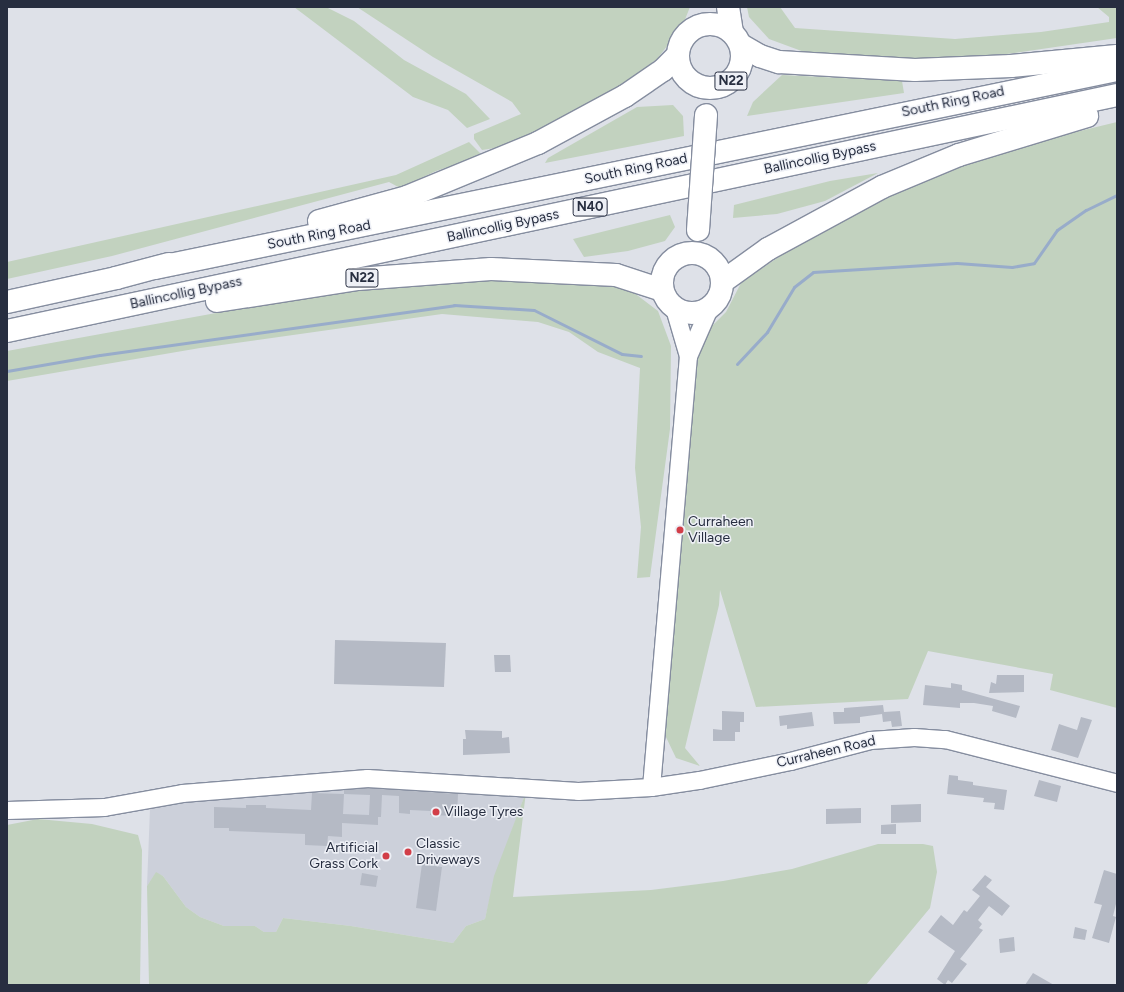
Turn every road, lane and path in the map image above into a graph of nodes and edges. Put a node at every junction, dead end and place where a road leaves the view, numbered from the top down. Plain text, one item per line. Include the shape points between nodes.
1 (705, 7) edge
2 (728, 7) edge
3 (697, 27) junction
4 (736, 39) junction
5 (678, 55) junction
6 (1117, 56) edge
7 (1117, 70) edge
8 (725, 85) junction
9 (699, 86) junction
10 (1117, 96) edge
11 (1117, 108) edge
12 (706, 115) junction
13 (698, 230) junction
14 (683, 254) junction
15 (712, 260) junction
16 (155, 268) junction
17 (722, 282) junction
18 (662, 290) junction
19 (7, 302) edge
20 (674, 308) junction
21 (709, 308) junction
22 (63, 320) junction
23 (7, 331) edge
24 (688, 356) junction
25 (1117, 783) edge
26 (651, 787) junction
27 (7, 810) edge

1 - 3 highway
2 - 4 highway, N22
3 - 4 highway via 715,24
3 - 5 highway via 683,38
4 - 6 highway via 760,56 779,62 878,68 962,69
4 - 8 highway, N22 via 743,54 738,72
5 - 9 highway, N22 via 683,74
5 - 16 highway via 664,70 579,123 478,170 407,196
7 - 16 highway, South Ring Road / N40
8 - 9 highway, N22 via 707,89
8 - 12 highway, N22 via 714,97
9 - 12 highway, N22
10 - 22 highway, Ballincollig Bypass / N40
11 - 17 highway via 989,144 888,184 768,249
12 - 13 highway, N22, bridge
13 - 14 highway, N22
13 - 15 highway, N22 via 702,245
14 - 15 highway via 703,255
14 - 18 highway, N22 via 668,264 663,272
15 - 17 highway, N22 via 721,274
16 - 19 highway, Ballincollig Bypass
17 - 21 highway via 718,297
18 - 20 highway
18 - 22 highway, N22 via 626,277 605,274 491,269 452,270 358,278 153,312
20 - 21 highway via 692,313
20 - 24 street
21 - 24 street
22 - 23 highway, Ballincollig Bypass / N22
24 - 26 street
25 - 26 street, Curraheen Road via 945,739 914,737 870,740 775,764
26 - 27 street, Curraheen Road via 578,791 367,778 182,793 104,807

